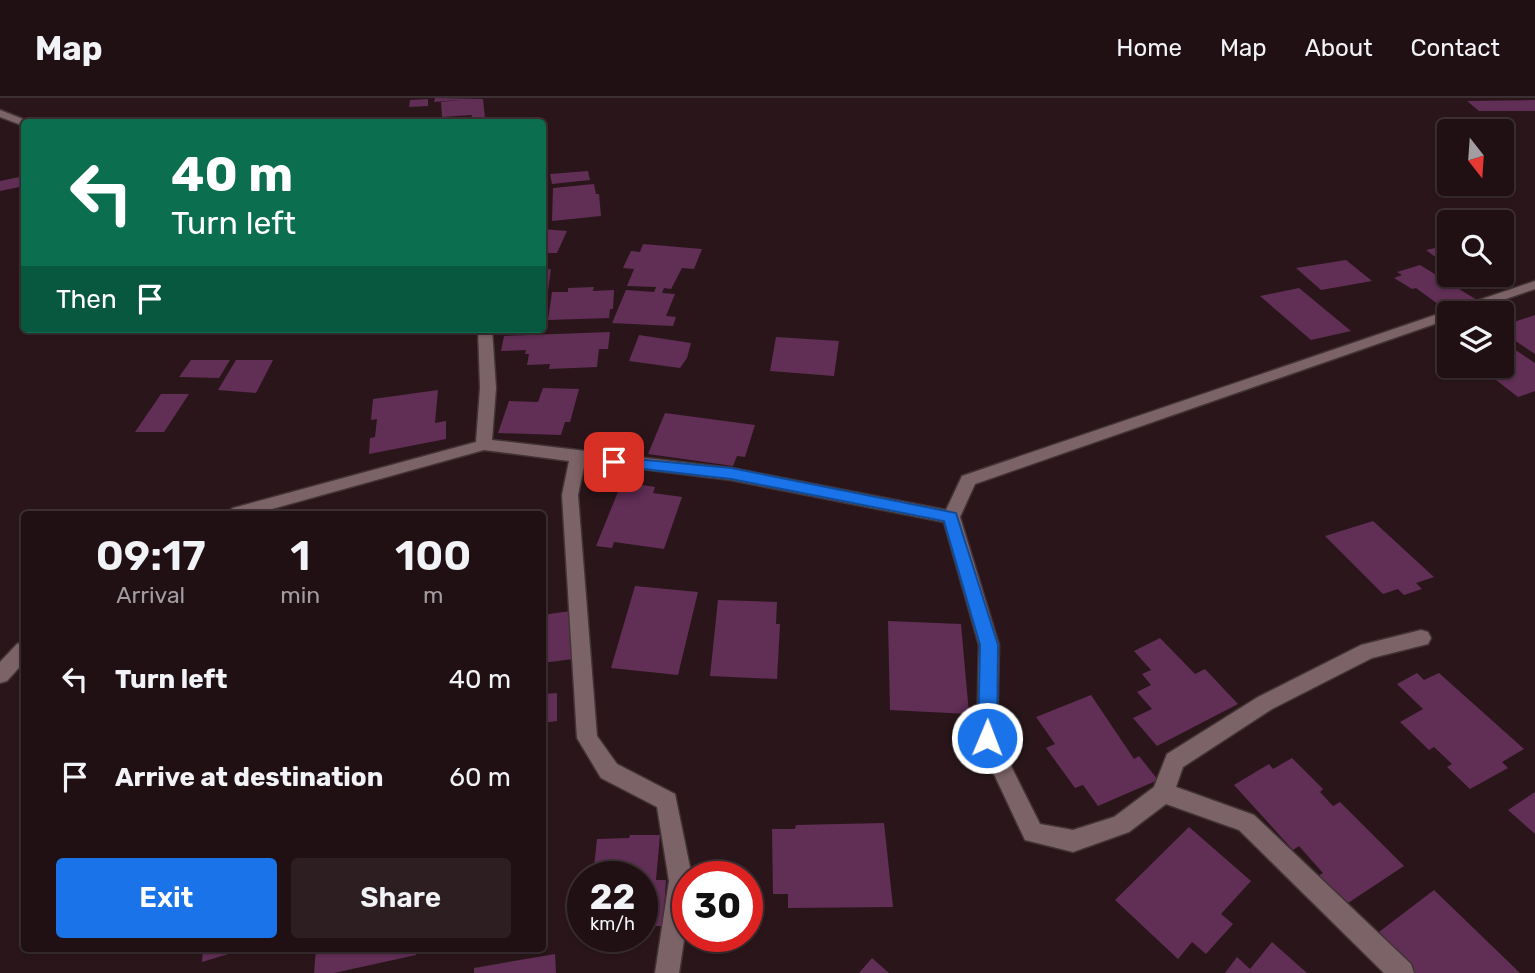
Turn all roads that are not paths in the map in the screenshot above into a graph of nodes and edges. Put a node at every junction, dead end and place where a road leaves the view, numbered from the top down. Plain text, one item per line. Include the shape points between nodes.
1 (0, 113) edge
2 (21, 122) edge
3 (1535, 285) edge
4 (1488, 301) edge
5 (1437, 318) edge
6 (485, 333) edge
7 (484, 445) junction
8 (578, 457) junction
9 (244, 511) edge
10 (951, 517) junction
11 (1421, 638) dead end
12 (21, 653) edge
13 (0, 675) edge
14 (1163, 793) junction
15 (667, 973) edge
16 (1402, 973) edge

1 - 2 street
3 - 4 street
5 - 10 street via 968,480
6 - 7 street
7 - 8 street
7 - 9 street
8 - 10 street via 731,474
8 - 15 street via 570,495 587,738 609,771 667,801 681,881
10 - 14 street via 989,645 987,738 1033,833 1073,841 1121,825
11 - 14 street via 1368,651 1265,703 1174,761
12 - 13 street
14 - 16 street via 1246,822

